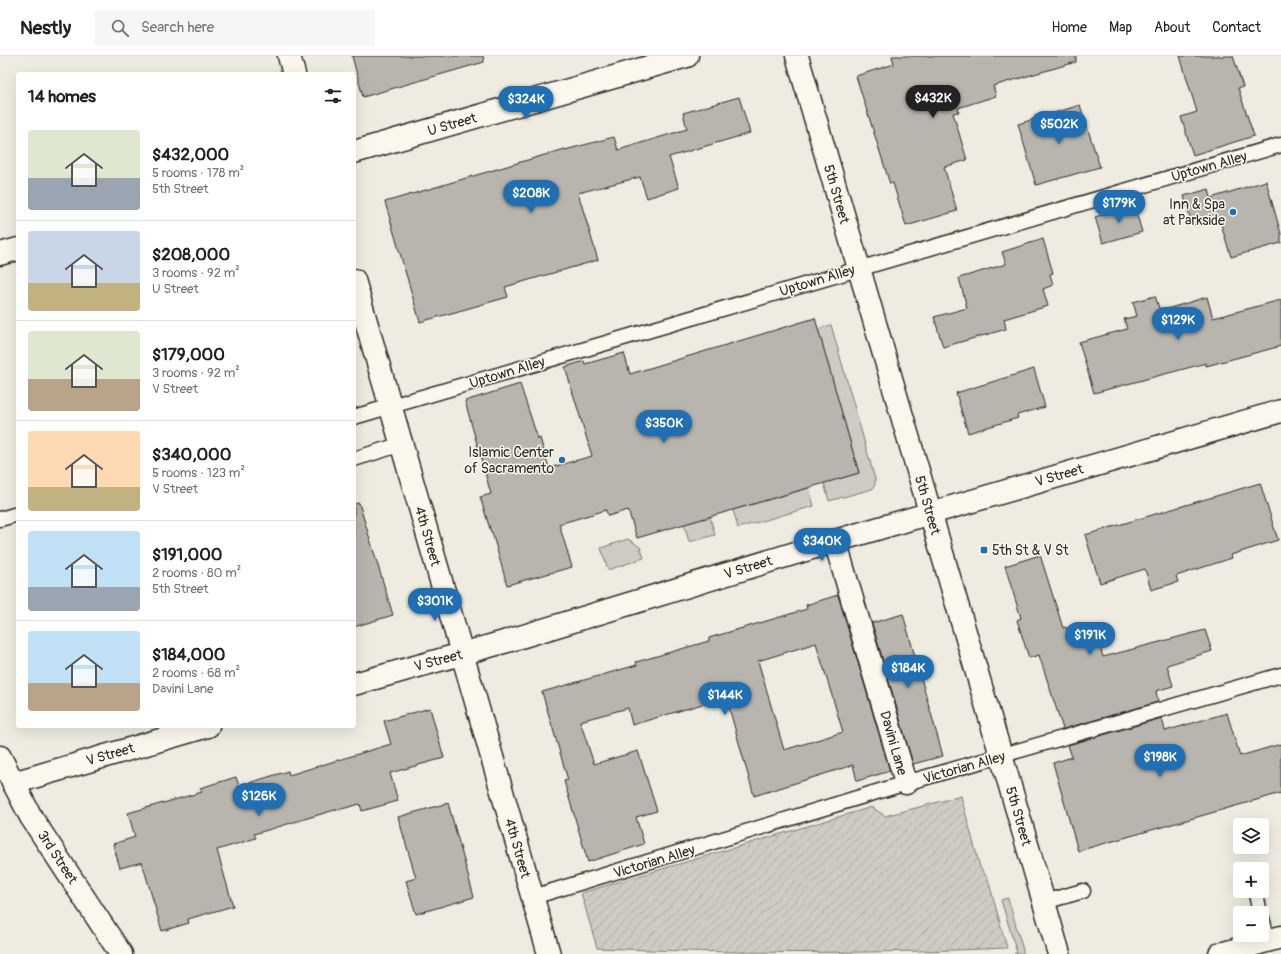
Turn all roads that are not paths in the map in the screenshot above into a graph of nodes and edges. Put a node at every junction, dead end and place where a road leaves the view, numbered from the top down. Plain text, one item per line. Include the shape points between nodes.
1 (289, 56) edge
2 (688, 56) edge
3 (797, 56) edge
4 (293, 72) edge
5 (1281, 145) edge
6 (356, 151) edge
7 (16, 250) edge
8 (0, 254) edge
9 (859, 268) junction
10 (356, 287) edge
11 (390, 406) junction
12 (1281, 410) edge
13 (356, 416) edge
14 (402, 444) junction
15 (356, 458) edge
16 (930, 512) junction
17 (16, 515) edge
18 (0, 519) edge
19 (835, 541) junction
20 (462, 654) junction
21 (1281, 675) edge
22 (356, 683) edge
23 (201, 728) edge
24 (1001, 756) junction
25 (0, 758) edge
26 (13, 783) junction
27 (906, 783) junction
28 (1083, 891) dead end
29 (533, 897) junction
30 (1044, 902) junction
31 (1269, 929) edge
32 (1275, 939) edge
33 (121, 954) edge
34 (550, 954) edge
35 (1059, 954) edge
36 (1220, 954) edge

1 - 4 street
2 - 6 street, U Street
3 - 9 street, 5th Street
5 - 9 lane, Uptown Alley
7 - 8 street
9 - 11 lane, Uptown Alley
9 - 16 street, 5th Street
10 - 11 street, 4th Street
11 - 13 lane, Uptown Alley
11 - 14 street, 4th Street
12 - 16 street, V Street
14 - 15 lane
14 - 20 street, 4th Street
16 - 19 street, V Street
16 - 24 street, 5th Street
17 - 18 lane
19 - 20 street, V Street
19 - 27 street, Davini Lane
20 - 22 street, V Street
20 - 29 street, 4th Street
21 - 24 lane, Victorian Alley
23 - 26 street, V Street
24 - 27 lane, Victorian Alley
24 - 30 street, 5th Street
25 - 26 street, 3rd Street
26 - 33 street, 3rd Street via 31,817
27 - 29 lane, Victorian Alley
28 - 30 lane
29 - 34 street, 4th Street
30 - 35 street, 5th Street
31 - 32 lane
32 - 36 street

